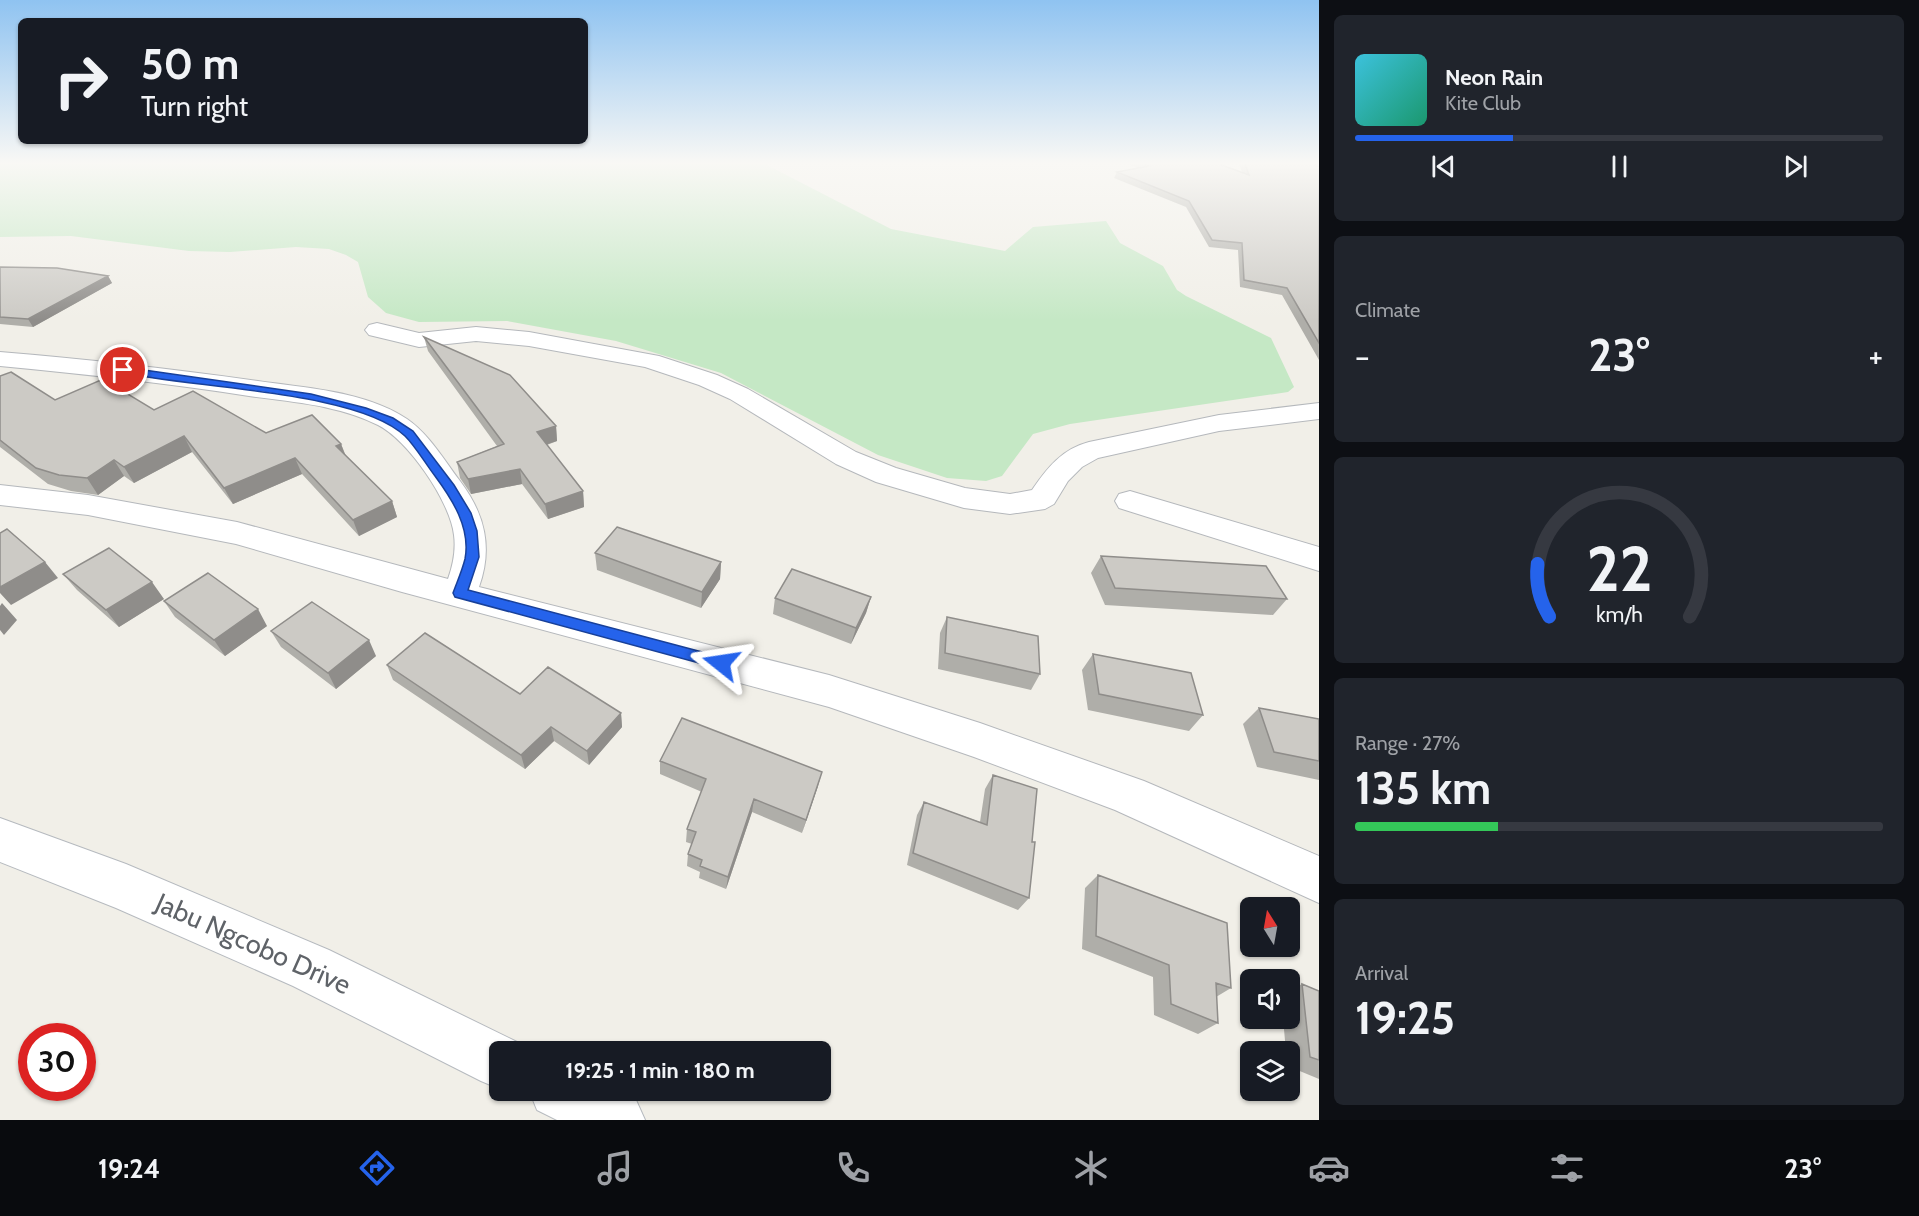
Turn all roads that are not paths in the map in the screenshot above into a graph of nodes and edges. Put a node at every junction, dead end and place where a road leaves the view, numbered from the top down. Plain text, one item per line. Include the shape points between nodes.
1 (378, 330) dead end
2 (0, 358) edge
3 (1319, 411) edge
4 (0, 495) edge
5 (1130, 501) dead end
6 (1319, 559) edge
7 (460, 593) junction
8 (0, 840) edge
9 (1319, 880) edge
10 (489, 1057) edge
11 (579, 1101) edge
12 (616, 1120) edge

1 - 3 street via 418,340 476,334 530,339 650,361 739,394 846,458 886,475 964,498 1010,504 1034,502 1043,497 1057,475 1089,451 1219,423
2 - 7 street via 123,370 311,397 390,420 409,434 465,513 471,531 472,557
4 - 7 street via 88,505 237,532
5 - 6 street
7 - 9 street via 829,691 980,741 1129,795
8 - 10 street, Jabu Ngcobo Drive via 126,888 311,968
11 - 12 street

